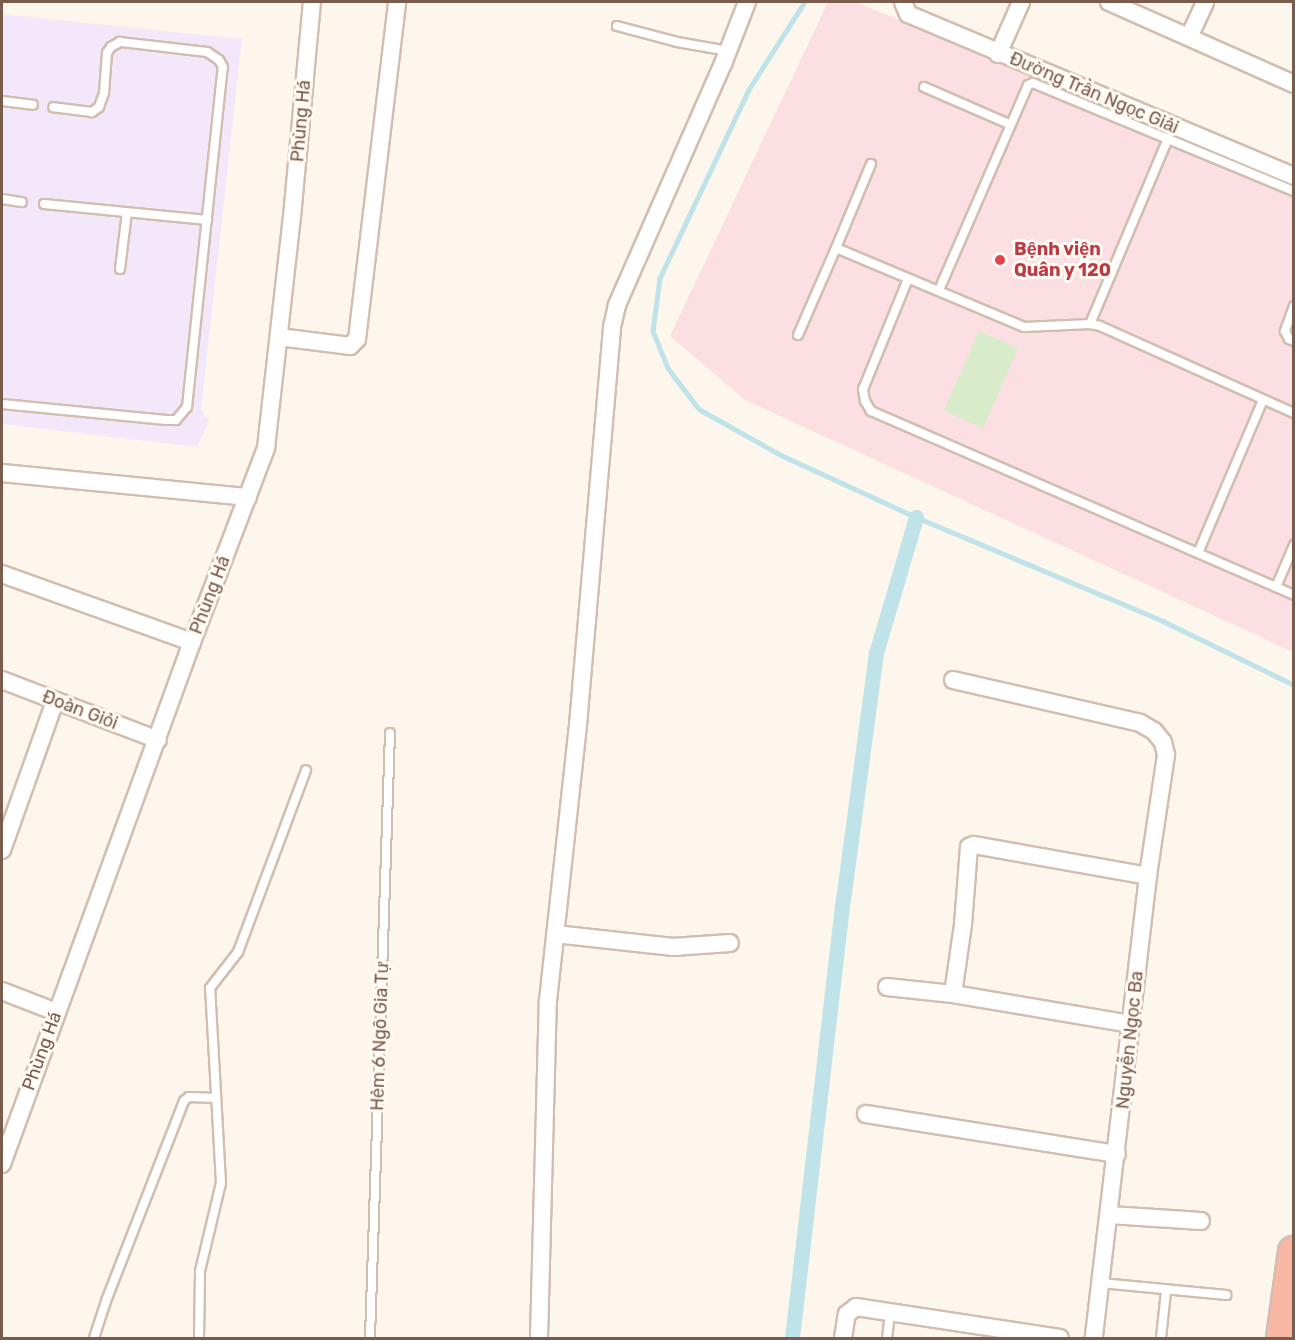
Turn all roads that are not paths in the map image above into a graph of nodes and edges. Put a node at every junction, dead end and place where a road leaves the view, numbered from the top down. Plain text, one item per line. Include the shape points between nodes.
1 (312, 2) edge
2 (397, 2) edge
3 (747, 2) edge
4 (903, 2) edge
5 (1021, 2) edge
6 (1110, 2) edge
7 (1205, 2) edge
8 (617, 26) dead end
9 (1189, 37) junction
10 (728, 51) junction
11 (998, 54) junction
12 (1293, 84) edge
13 (924, 87) dead end
14 (2, 101) edge
15 (33, 105) dead end
16 (53, 107) dead end
17 (1009, 124) junction
18 (1168, 138) junction
19 (872, 164) dead end
20 (1293, 176) edge
21 (1293, 191) edge
22 (2, 199) edge
23 (22, 202) dead end
24 (44, 204) dead end
25 (128, 212) junction
26 (207, 220) junction
27 (836, 248) junction
28 (120, 269) dead end
29 (908, 279) junction
30 (939, 290) junction
31 (1293, 306) edge
32 (1090, 324) junction
33 (798, 335) dead end
34 (279, 337) junction
35 (1293, 341) edge
36 (1263, 400) junction
37 (2, 404) edge
38 (1293, 413) edge
39 (2, 473) edge
40 (248, 497) junction
41 (1293, 545) edge
42 (1198, 553) junction
43 (2, 574) edge
44 (1276, 587) junction
45 (1293, 595) edge
46 (192, 642) junction
47 (2, 680) edge
48 (953, 680) dead end
49 (56, 701) junction
50 (390, 733) dead end
51 (158, 740) junction
52 (306, 770) dead end
53 (2, 850) edge
54 (1148, 876) junction
55 (562, 935) junction
56 (649, 937) dead end
57 (730, 943) dead end
58 (887, 987) dead end
59 (2, 991) edge
60 (953, 994) junction
61 (56, 1012) junction
62 (1131, 1024) junction
63 (215, 1098) junction
64 (866, 1114) dead end
65 (1117, 1154) junction
66 (2, 1164) edge
67 (1110, 1215) junction
68 (1201, 1221) dead end
69 (1293, 1252) edge
70 (1101, 1283) junction
71 (1166, 1291) junction
72 (1226, 1295) dead end
73 (890, 1313) junction
74 (94, 1338) edge
75 (199, 1338) edge
76 (370, 1338) edge
77 (539, 1338) edge
78 (843, 1338) edge
79 (886, 1338) edge
80 (1060, 1338) edge
81 (1094, 1338) edge
82 (1161, 1338) edge
83 (1282, 1338) edge

1 - 34 street, Phùng Há
2 - 34 street via 357,339 350,346
3 - 10 street
4 - 11 street, Đường Trần Ngọc Giải via 908,14
5 - 11 street
6 - 9 street
7 - 9 street
8 - 10 lane
9 - 12 street
10 - 55 street via 614,316
11 - 20 street, Đường Trần Ngọc Giải
13 - 17 lane
14 - 15 lane
16 - 26 lane via 92,112 99,107 107,53 116,43 214,55 223,66 223,74
17 - 18 lane via 1022,92 1033,83
17 - 30 lane
18 - 21 lane
18 - 32 lane
19 - 27 lane
22 - 23 lane
24 - 25 lane
25 - 26 lane
25 - 28 lane
26 - 37 lane via 183,414 176,420 166,420
27 - 29 lane
27 - 33 lane
29 - 30 lane
29 - 42 lane via 863,388 864,401 872,411
30 - 32 lane via 1024,327
31 - 35 lane via 1285,331
32 - 36 lane
34 - 40 street, Phùng Há via 266,448
36 - 38 lane
36 - 42 lane
39 - 40 street
40 - 46 street, Phùng Há
41 - 44 lane
42 - 44 lane
43 - 46 street
44 - 45 lane
46 - 51 street, Phùng Há
47 - 49 street, Đoàn Giỏi
48 - 54 street, Nguyễn Ngọc Ba via 1140,723 1154,731 1166,754
49 - 51 street, Đoàn Giỏi
49 - 53 street
50 - 76 lane, Hẻm 6 Ngô Gia Tự
51 - 61 street, Phùng Há
52 - 63 lane via 238,952 210,988
54 - 60 street via 969,847
54 - 62 street, Nguyễn Ngọc Ba
55 - 56 street via 582,929
55 - 57 street via 673,947
55 - 77 street via 546,1035
58 - 60 street
59 - 61 street
60 - 62 street
61 - 66 street, Phùng Há
62 - 65 street, Nguyễn Ngọc Ba
63 - 74 lane via 189,1097 184,1101
63 - 75 lane via 221,1183 200,1271
64 - 65 street
65 - 67 street, Nguyễn Ngọc Ba
67 - 68 street
67 - 70 street, Nguyễn Ngọc Ba
69 - 83 highway
70 - 71 lane
70 - 81 street, Nguyễn Ngọc Ba
71 - 72 lane
71 - 82 lane
73 - 78 street via 856,1307 847,1314
73 - 79 lane
73 - 80 street

